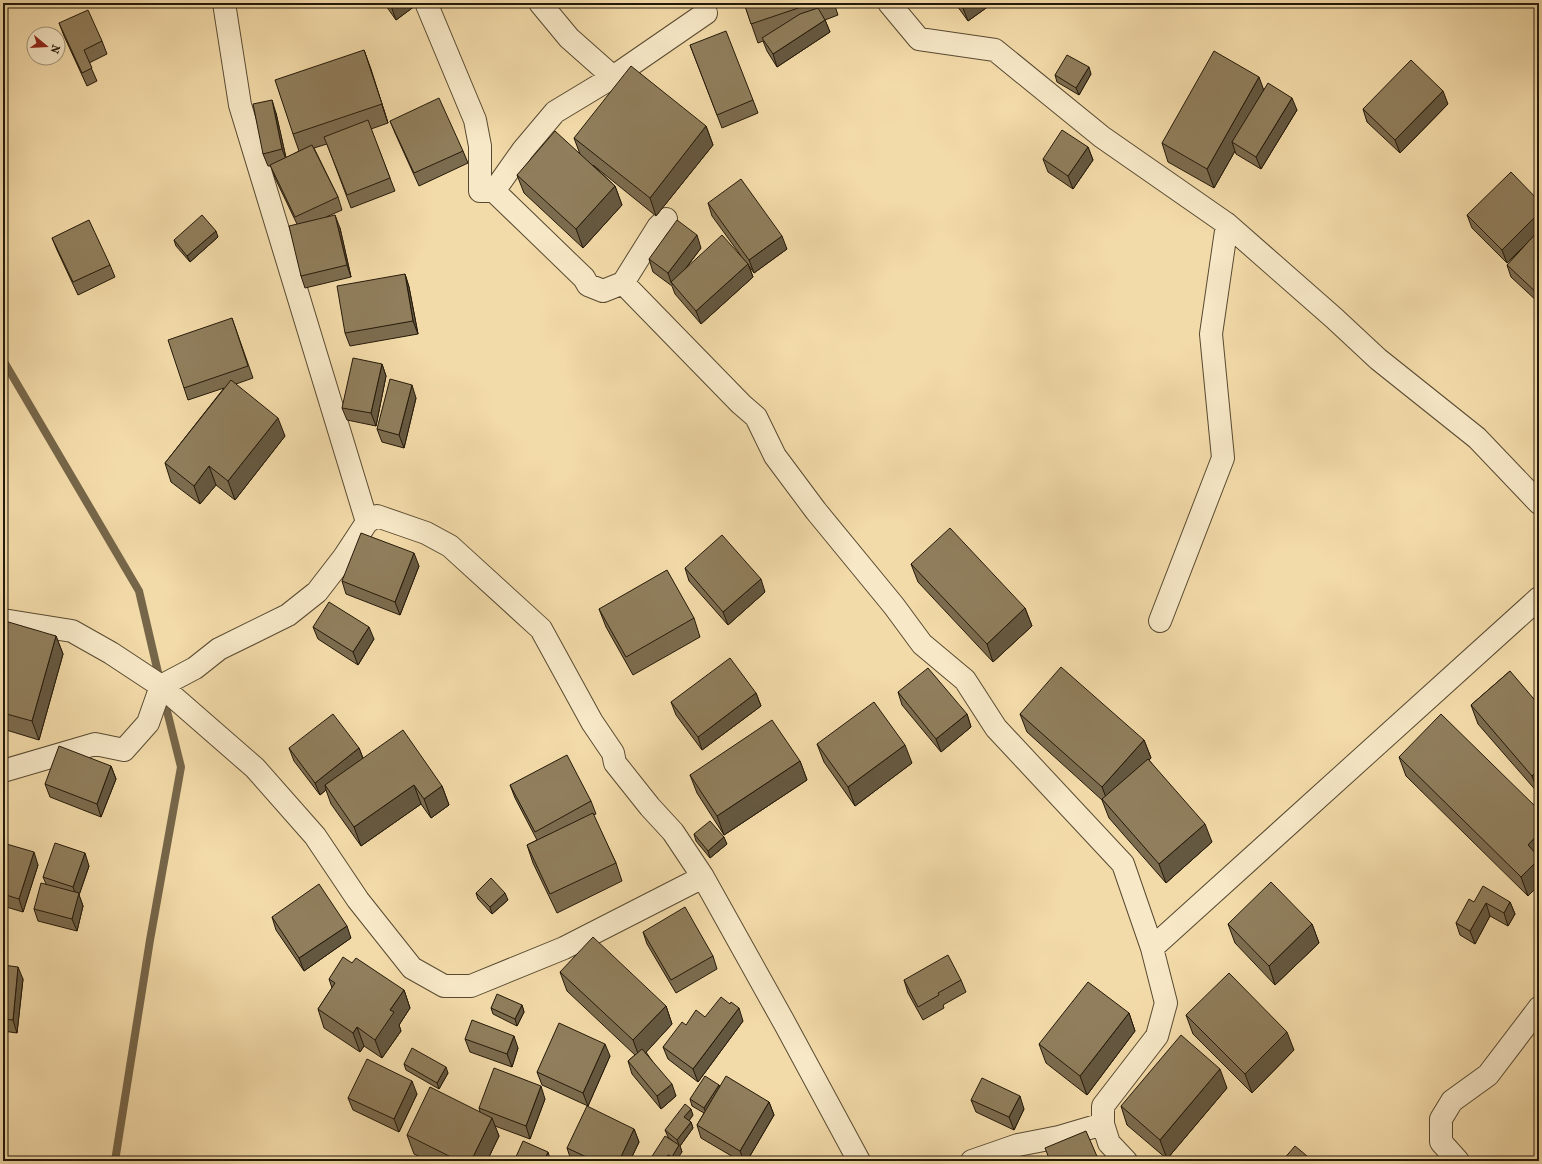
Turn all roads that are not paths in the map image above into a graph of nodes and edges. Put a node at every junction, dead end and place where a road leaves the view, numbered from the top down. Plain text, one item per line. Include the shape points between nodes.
1 (224, 3) edge
2 (540, 3) edge
3 (889, 3) edge
4 (427, 5) dead end
5 (706, 13) dead end
6 (613, 77) junction
7 (494, 191) junction
8 (666, 218) dead end
9 (1227, 224) junction
10 (623, 283) junction
11 (1539, 503) edge
12 (367, 522) junction
13 (1539, 598) edge
14 (3, 620) edge
15 (1160, 621) dead end
16 (161, 686) junction
17 (3, 771) edge
18 (703, 877) junction
19 (1152, 948) junction
20 (1539, 1008) edge
21 (1103, 1124) junction
22 (859, 1161) edge
23 (972, 1161) edge
24 (1126, 1161) edge
25 (1458, 1161) edge

1 - 12 street via 240,106
2 - 6 street via 569,38
3 - 9 street via 918,39 995,50 1102,137
4 - 7 street via 475,120 480,146 480,191
5 - 6 street
6 - 7 street via 555,112 523,150
7 - 10 street via 584,278 588,285 603,291
8 - 10 street
9 - 11 street via 1378,359 1477,438
9 - 15 street via 1211,334 1223,458
10 - 19 street via 756,417 775,456 922,644 965,680 996,728 1123,864
12 - 16 street via 317,592 288,615 219,649 195,668
12 - 18 street via 376,516 384,518 426,533 450,546 541,629 592,722 613,753 615,763 673,832
13 - 19 street
14 - 16 street via 72,631
16 - 17 street via 148,723 124,750 95,744
16 - 18 street via 255,768 315,836 358,900 412,968 444,986 471,986 564,948
18 - 22 street
19 - 21 street via 1166,1003 1163,1016 1157,1036 1103,1106
20 - 25 street via 1488,1075 1452,1101 1441,1119 1441,1142
21 - 23 street via 1059,1137 1018,1145
21 - 24 street via 1109,1143

